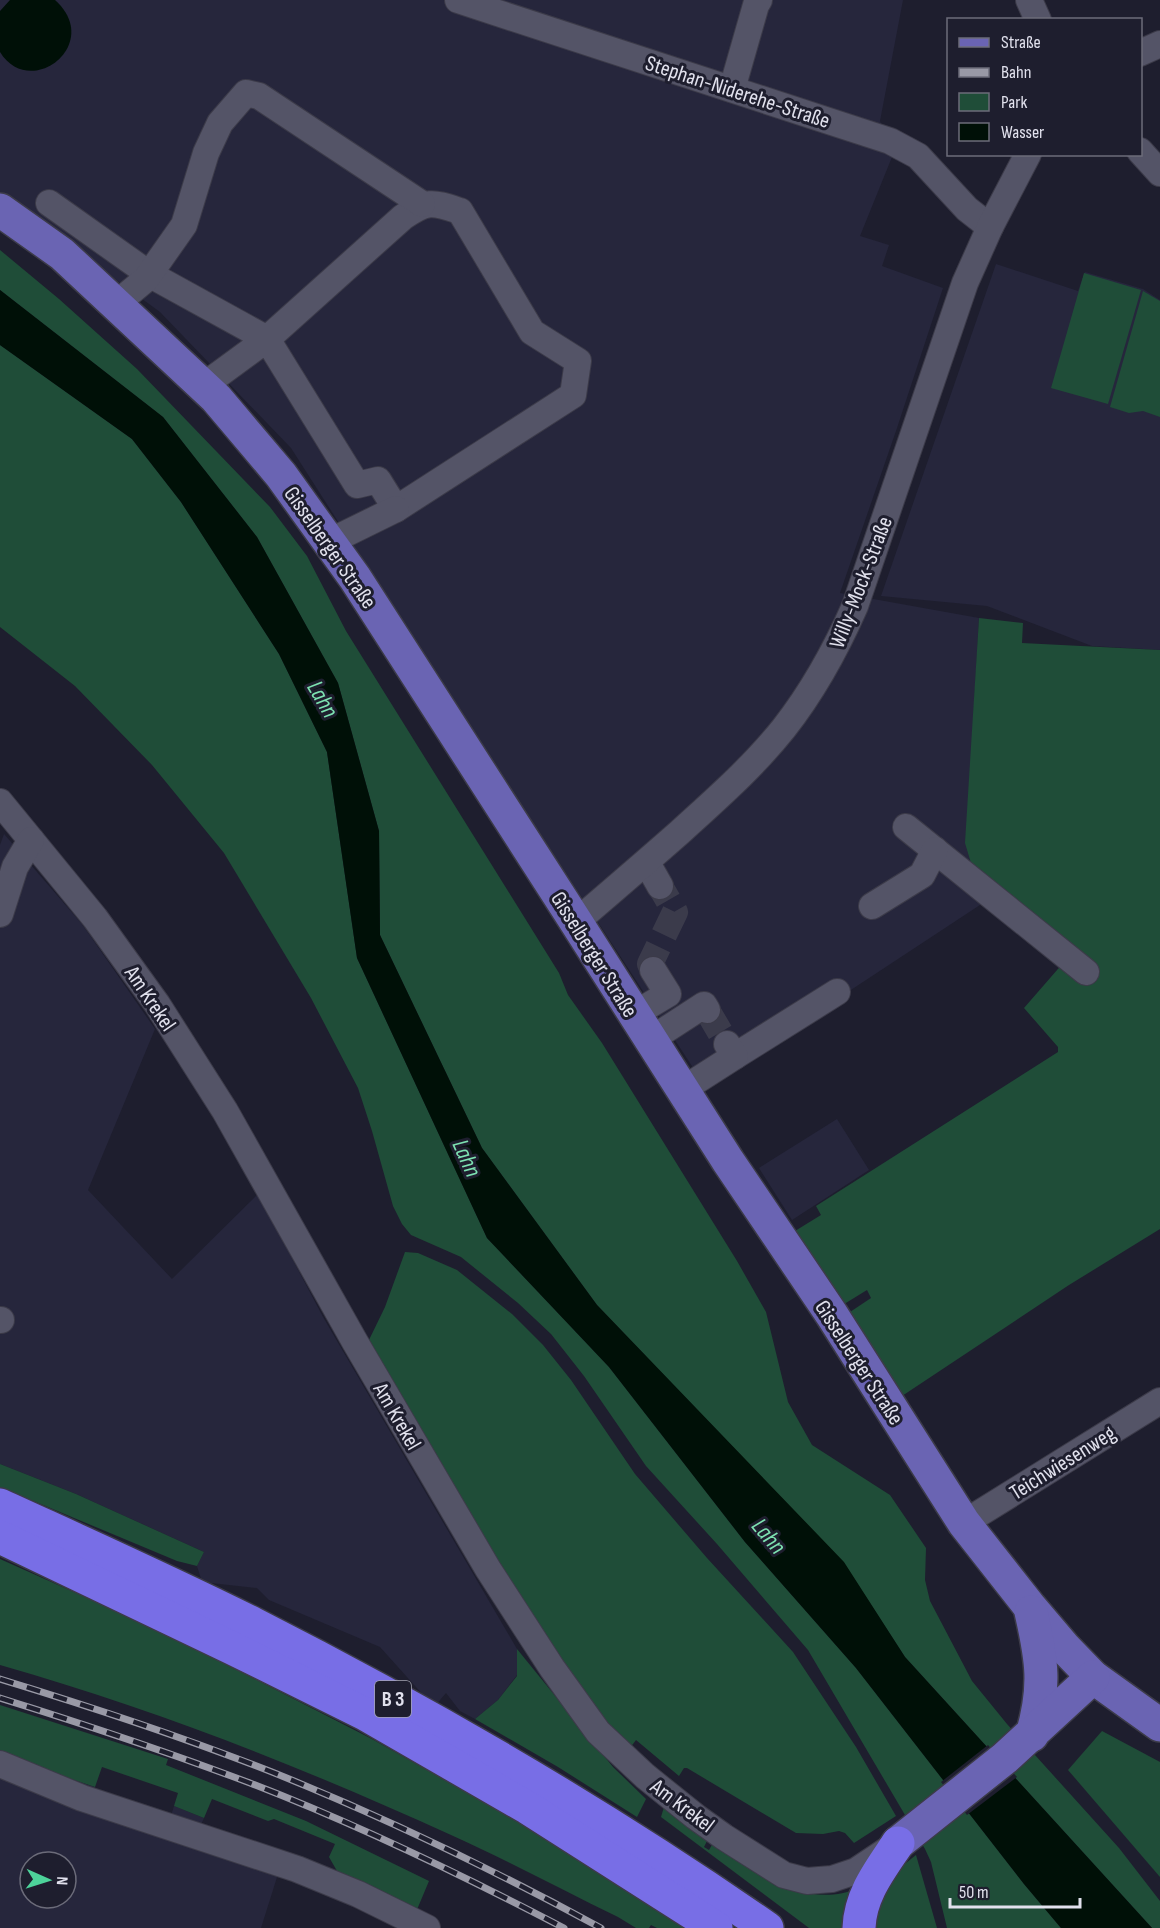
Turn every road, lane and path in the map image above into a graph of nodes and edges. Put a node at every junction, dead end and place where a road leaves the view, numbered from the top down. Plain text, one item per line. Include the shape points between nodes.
1 (458, 0) edge
2 (759, 0) edge
3 (1029, 0) edge
4 (1037, 18) edge
5 (1160, 44) edge
6 (1142, 52) edge
7 (732, 89) junction
8 (1142, 153) edge
9 (1027, 156) edge
10 (1160, 173) edge
11 (49, 203) dead end
12 (422, 204) junction
13 (0, 210) edge
14 (990, 227) junction
15 (149, 274) junction
16 (116, 304) junction
17 (267, 339) junction
18 (203, 386) junction
19 (396, 509) junction
20 (329, 542) junction
21 (0, 802) edge
22 (906, 827) dead end
23 (31, 840) junction
24 (935, 850) junction
25 (647, 862) junction
26 (660, 886) tunnel mouth
27 (872, 906) dead end
28 (0, 914) edge
29 (576, 922) junction
30 (654, 970) tunnel mouth
31 (1086, 972) dead end
32 (837, 992) dead end
33 (707, 1010) dead end
34 (641, 1027) junction
35 (682, 1089) junction
36 (1160, 1401) edge
37 (0, 1505) edge
38 (964, 1523) junction
39 (0, 1537) edge
40 (1030, 1607) junction
41 (1093, 1677) junction
42 (1160, 1725) edge
43 (1032, 1735) junction
44 (0, 1764) edge
45 (898, 1843) joint
46 (869, 1873) junction
47 (421, 1925) edge
48 (716, 1928) edge
49 (767, 1928) edge
50 (859, 1928) edge

1 - 7 street, Stephan-Niderehe-Straße
2 - 7 street
3 - 4 street
5 - 6 street
7 - 14 street, Stephan-Niderehe-Straße via 890,141 918,156 966,209
8 - 10 street
9 - 14 street, Willy-Mock-Straße
11 - 15 street
12 - 15 street via 260,96 246,93 220,123 206,153 184,225
12 - 17 street
12 - 19 street via 460,211 532,332 578,361 573,395
13 - 16 main road, Gisselberger Straße via 62,254
14 - 25 street, Willy-Mock-Straße via 965,283 840,638 785,727 756,760
15 - 16 street
15 - 17 street
16 - 18 main road, Gisselberger Straße
17 - 18 street
17 - 19 street via 357,485 378,480
18 - 20 main road, Gisselberger Straße via 260,448
19 - 20 street
20 - 29 main road, Gisselberger Straße
21 - 23 street, Am Krekel
22 - 24 street
23 - 28 street via 15,867
23 - 46 street, Am Krekel via 157,1004 225,1112 488,1569 598,1732 672,1798 784,1875 827,1881
24 - 27 street via 922,875
24 - 31 street
25 - 26 street
25 - 29 street, Willy-Mock-Straße
29 - 34 main road, Gisselberger Straße
30 - 34 street via 668,994
32 - 35 street via 731,1050
33 - 34 street via 704,1005
34 - 35 main road, Gisselberger Straße
35 - 38 main road, Gisselberger Straße
36 - 38 street, Teichwiesenweg
37 - 49 highway, B 3 via 253,1624 517,1767
38 - 40 main road, Gisselberger Straße
39 - 48 highway, B 3 via 365,1714 528,1808
40 - 41 main road, Gisselberger Straße
40 - 43 main road via 1042,1674
41 - 42 main road, Gisselberger Straße
41 - 43 main road
43 - 45 main road
44 - 47 street via 82,1798 297,1869
45 - 46 highway
46 - 50 highway

